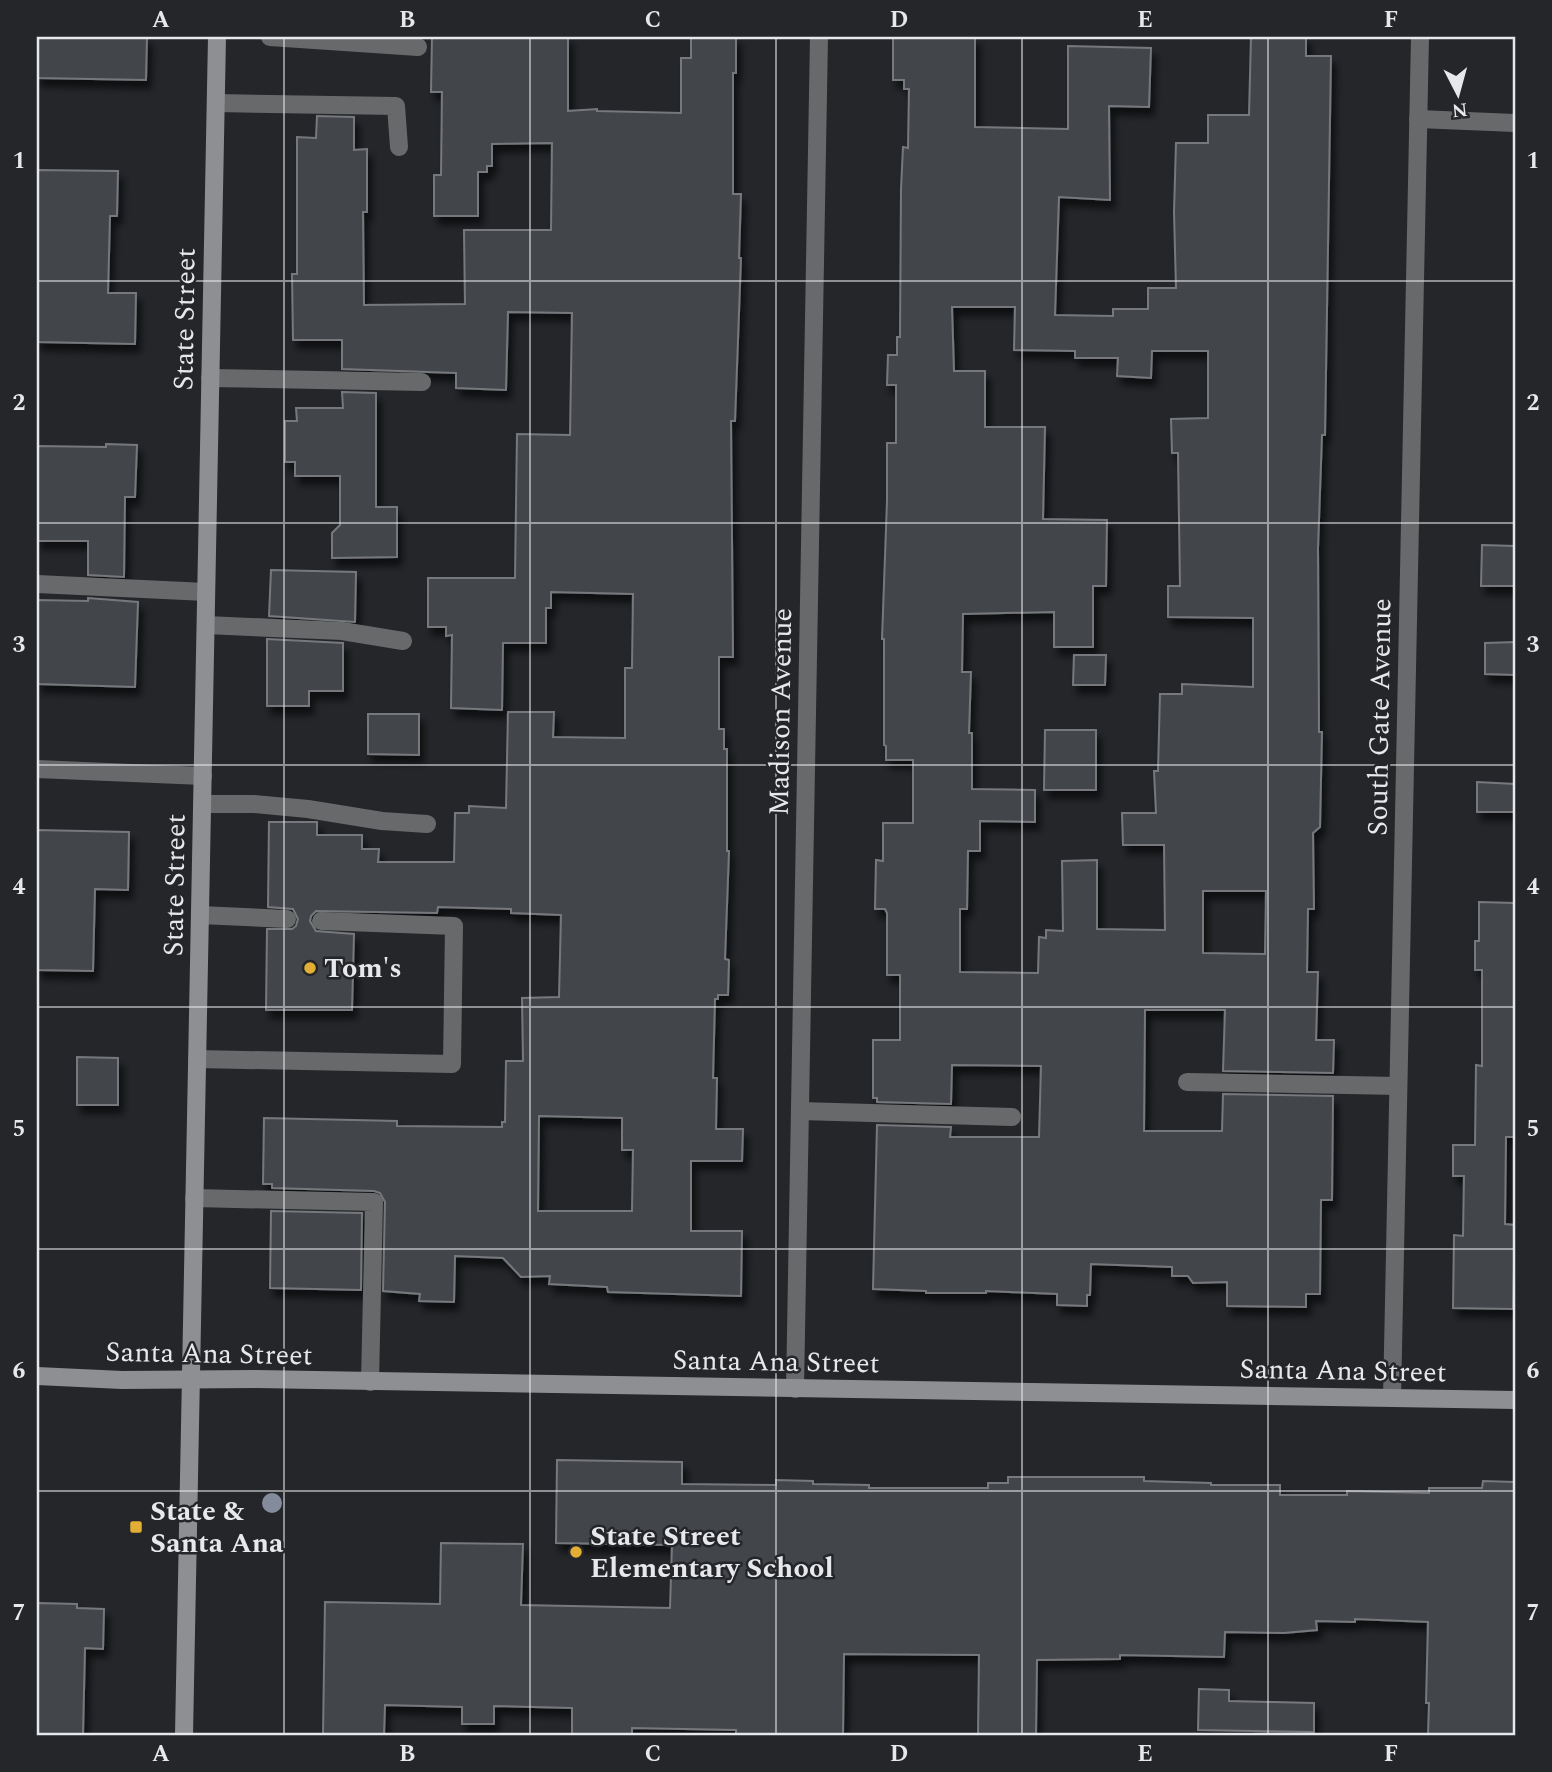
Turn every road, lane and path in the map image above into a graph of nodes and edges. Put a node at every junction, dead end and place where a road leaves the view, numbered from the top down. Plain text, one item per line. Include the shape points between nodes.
1 (217, 37) edge
2 (270, 37) edge
3 (819, 37) edge
4 (1420, 37) edge
5 (418, 47) dead end
6 (216, 103) junction
7 (1418, 119) junction
8 (1515, 123) edge
9 (399, 147) dead end
10 (211, 378) junction
11 (422, 382) dead end
12 (37, 584) edge
13 (206, 592) junction
14 (206, 625) junction
15 (403, 641) dead end
16 (37, 769) edge
17 (203, 776) junction
18 (203, 804) junction
19 (427, 824) dead end
20 (200, 915) junction
21 (287, 919) dead end
22 (321, 921) dead end
23 (197, 1059) junction
24 (1187, 1082) dead end
25 (1398, 1086) junction
26 (800, 1111) junction
27 (1012, 1117) dead end
28 (194, 1198) junction
29 (37, 1376) edge
30 (191, 1380) junction
31 (370, 1382) junction
32 (795, 1389) junction
33 (1392, 1398) junction
34 (1515, 1400) edge
35 (184, 1735) edge

1 - 6 main road, State Street
2 - 5 street
3 - 26 street, Madison Avenue
4 - 7 street, South Gate Avenue
6 - 9 street via 396,106
6 - 10 main road, State Street
7 - 8 street
7 - 25 street, South Gate Avenue
10 - 11 street
10 - 13 main road, State Street
12 - 13 street
13 - 14 main road, State Street
14 - 15 street via 342,631
14 - 17 main road, State Street
16 - 17 street
17 - 18 main road, State Street
18 - 19 street via 295,808
18 - 20 main road, State Street
20 - 21 street
20 - 23 main road, State Street
22 - 23 street via 454,926 452,1064
23 - 28 main road, State Street
24 - 25 street
25 - 33 street, South Gate Avenue
26 - 27 street
26 - 32 street, Madison Avenue
28 - 30 main road, State Street
28 - 31 street via 374,1202
29 - 30 main road, Santa Ana Street
30 - 31 main road, Santa Ana Street
30 - 35 main road, State Street
31 - 32 main road, Santa Ana Street
32 - 33 main road, Santa Ana Street
33 - 34 main road, Santa Ana Street

